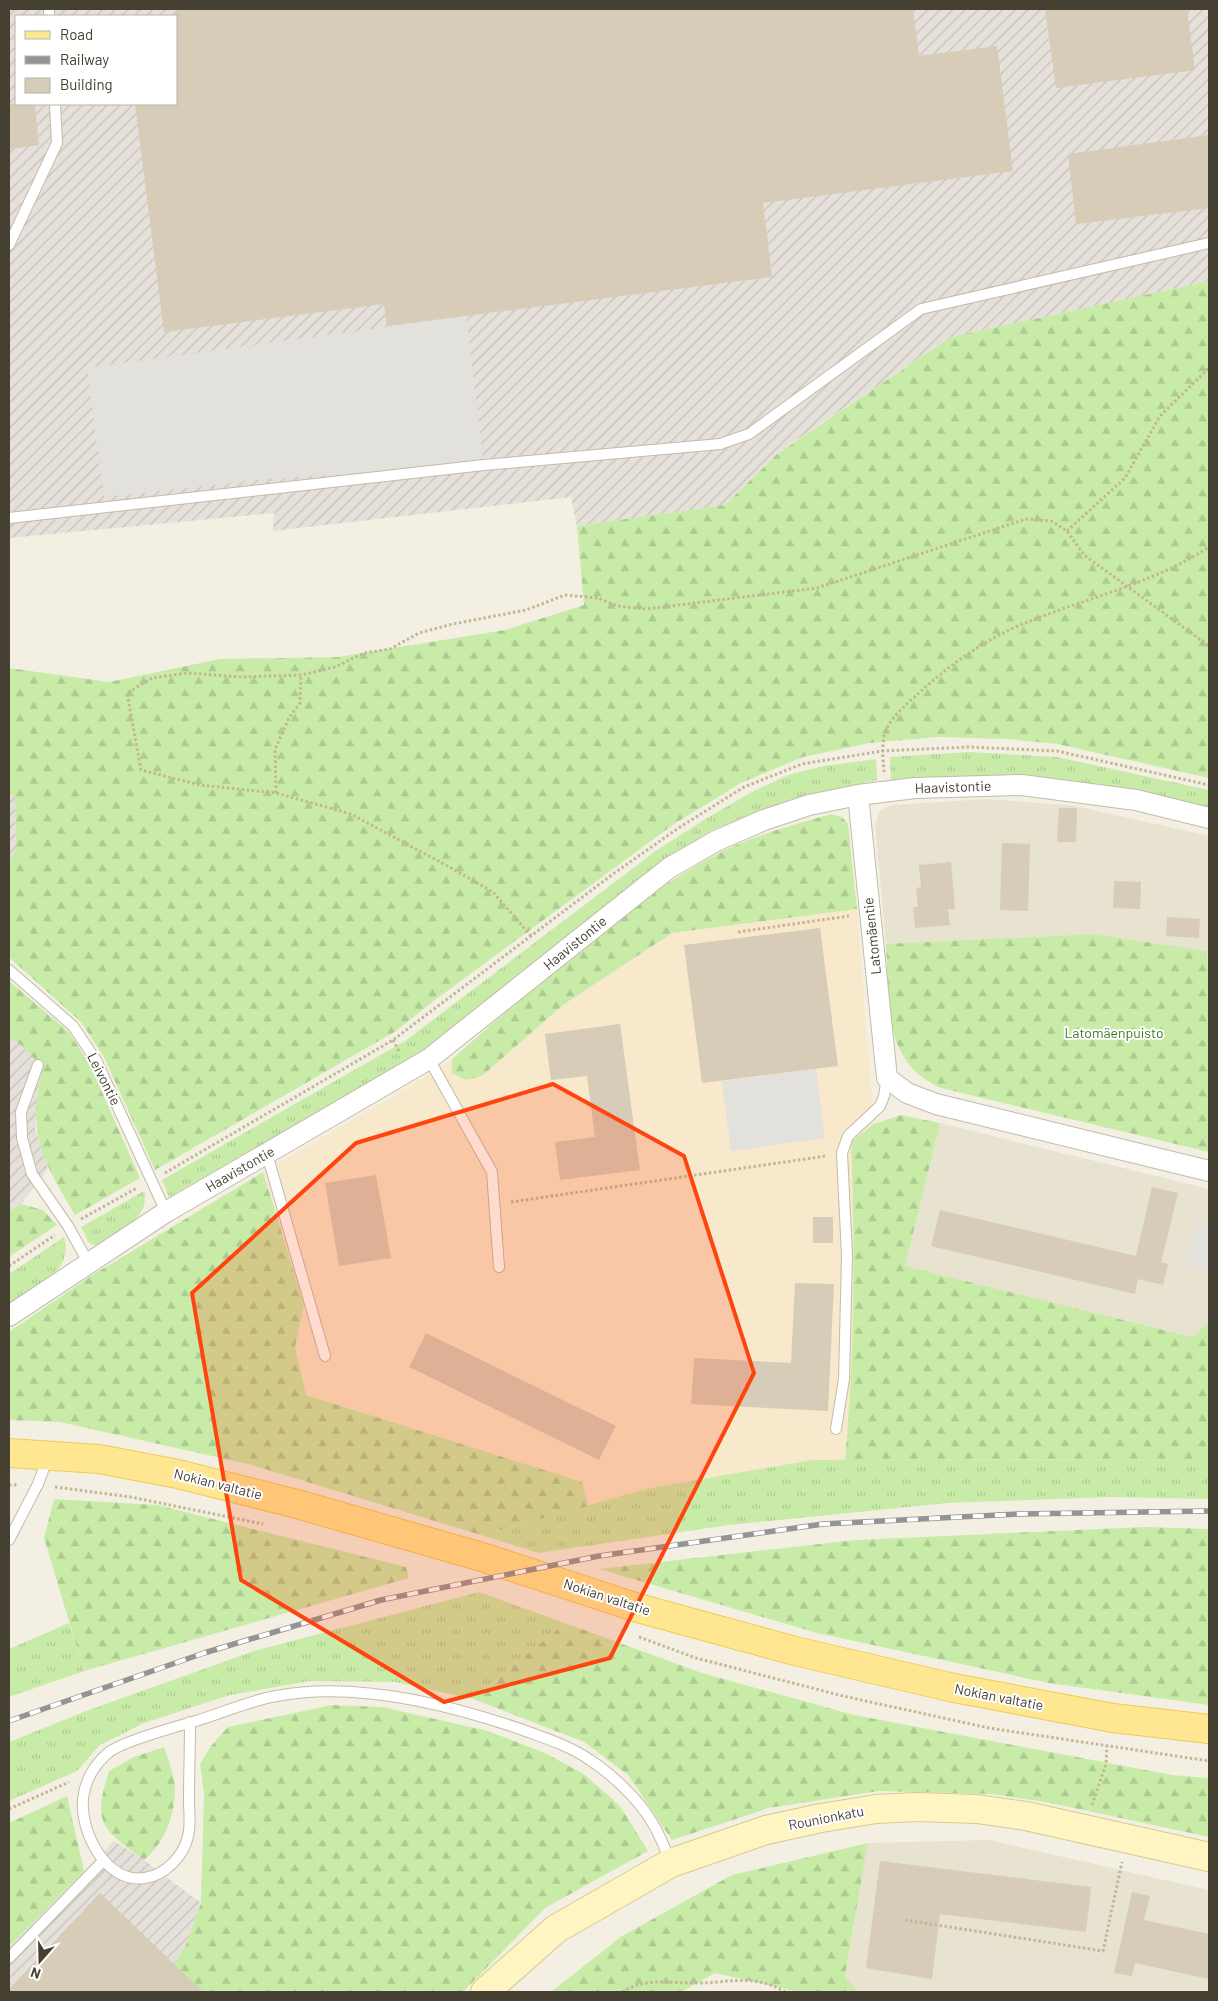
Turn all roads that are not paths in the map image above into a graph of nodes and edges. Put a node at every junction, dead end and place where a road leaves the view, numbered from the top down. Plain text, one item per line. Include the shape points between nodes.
1 (55, 105) edge
2 (1209, 243) edge
3 (9, 245) edge
4 (9, 518) edge
5 (858, 795) junction
6 (1209, 818) edge
7 (9, 970) edge
8 (429, 1059) junction
9 (38, 1065) dead end
10 (887, 1078) junction
11 (267, 1154) junction
12 (1209, 1171) edge
13 (166, 1212) junction
14 (88, 1262) junction
15 (499, 1267) dead end
16 (9, 1316) edge
17 (325, 1356) dead end
18 (836, 1430) dead end
19 (9, 1453) edge
20 (49, 1455) junction
21 (9, 1540) edge
22 (190, 1722) junction
23 (1209, 1729) edge
24 (1209, 1857) edge
25 (103, 1861) junction
26 (671, 1863) junction
27 (9, 1958) edge
28 (485, 1992) edge

1 - 3 lane via 58,143
2 - 4 lane via 920,309 749,434 720,444 484,465
5 - 6 street, Haavistontie via 915,788 1022,785 1136,800
5 - 8 street, Haavistontie via 809,805 764,820 716,841 669,868
5 - 10 street, Latomäentie
7 - 13 lane, Leivontie via 73,1026 97,1062
8 - 11 street, Haavistontie
8 - 15 lane via 492,1172
9 - 14 lane via 21,1112 22,1138 32,1174
10 - 12 street via 907,1092 936,1104
10 - 18 lane via 880,1106 848,1136 842,1153 847,1265 844,1379
11 - 13 street, Haavistontie
11 - 17 lane
13 - 14 street, Haavistontie
14 - 16 street, Haavistontie
19 - 20 main road, Nokian valtatie
20 - 21 lane
20 - 23 main road, Nokian valtatie via 99,1459 178,1474 297,1504 482,1557 638,1608 796,1652 954,1688 1113,1718
22 - 25 lane via 110,1751 90,1772 83,1799 86,1830
22 - 25 lane via 188,1836 179,1856 163,1872 143,1879 119,1874
22 - 26 lane via 276,1696 331,1692 383,1695 492,1719 551,1740 589,1759 624,1788 652,1821
24 - 26 main road, Rounionkatu via 1026,1816 977,1809 917,1807 876,1809 766,1830
25 - 27 lane
26 - 28 main road, Rounionkatu via 556,1929

